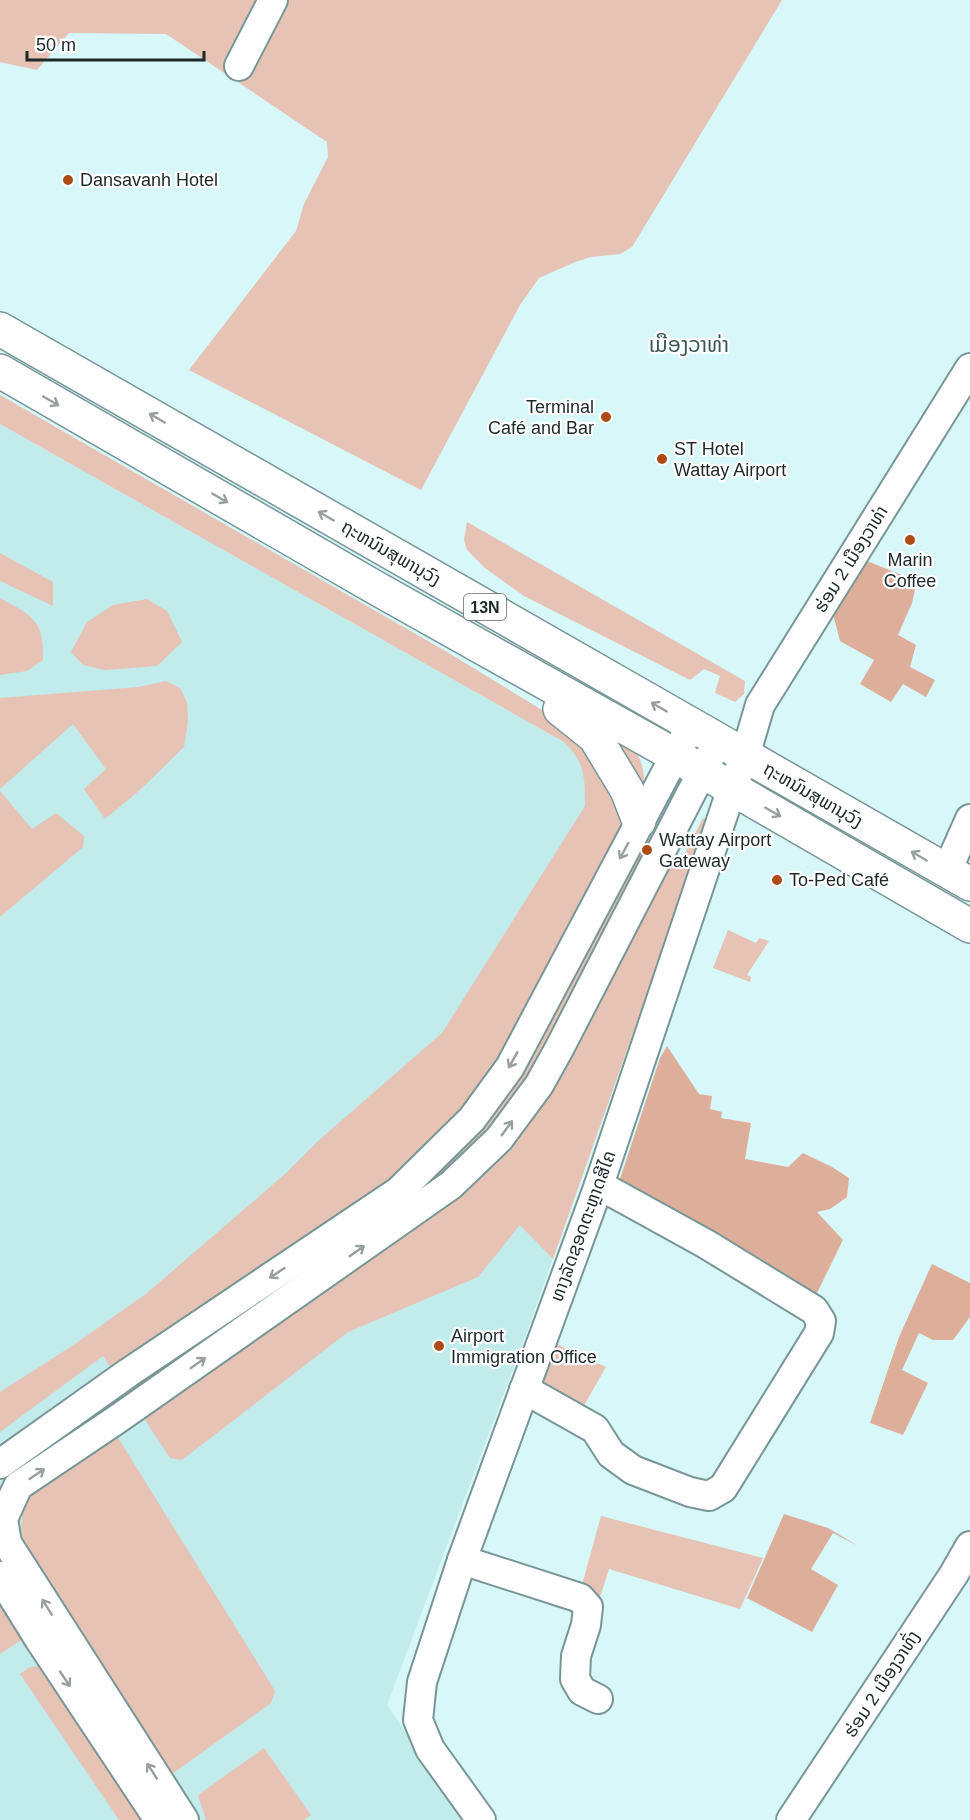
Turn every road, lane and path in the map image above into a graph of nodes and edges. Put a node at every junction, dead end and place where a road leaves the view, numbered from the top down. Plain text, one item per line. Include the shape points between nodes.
1 (273, 0) edge
2 (239, 66) dead end
3 (0, 329) edge
4 (970, 368) edge
5 (0, 371) edge
6 (376, 588) junction
7 (718, 741) junction
8 (689, 763) junction
9 (732, 788) junction
10 (970, 819) edge
11 (639, 820) junction
12 (958, 878) edge
13 (970, 926) edge
14 (528, 1032) junction
15 (559, 1049) junction
16 (599, 1185) junction
17 (392, 1211) junction
18 (524, 1389) junction
19 (100, 1393) junction
20 (119, 1418) junction
21 (0, 1464) edge
22 (970, 1546) edge
23 (462, 1560) junction
24 (0, 1576) edge
25 (598, 1699) dead end
26 (159, 1820) edge
27 (184, 1820) edge
28 (481, 1820) edge
29 (791, 1820) edge

1 - 2 street
7 -> 3 highway, ຖະຫນົນສຸພານຸວົງ / 13N
4 - 7 street, ຮ່ອມ 2 ເມືອງວາທ່າ via 760,705
5 -> 6 highway, ຖະຫນົນສຸພານຸວົງ / 13N
6 - 8 highway, ຖະຫນົນສຸພານຸວົງ / 13N
6 - 11 highway via 406,616 549,700 595,737 627,790
7 - 8 street
7 - 9 street, ທາງລັດຊອດຕະຫຼາດສີໄຄ
12 -> 7 highway, ຖະຫນົນສຸພານຸວົງ / 13N
8 - 9 highway, ຖະຫນົນສຸພານຸວົງ / 13N
8 - 11 street
8 - 15 street
9 -> 13 highway, ຖະຫນົນສຸພານຸວົງ / 13N
9 - 16 street, ທາງລັດຊອດຕະຫຼາດສີໄຄ
10 - 12 street
11 -> 14 street
14 - 15 street
14 -> 17 street via 510,1067 472,1119 399,1191
17 -> 15 street via 451,1185 499,1139
16 - 18 street, ທາງລັດຊອດຕະຫຼາດສີໄຄ
16 - 18 street via 814,1310 821,1321 819,1333 723,1488 709,1496 633,1470 611,1454 595,1429
17 -> 19 street
20 -> 17 street
18 - 23 street, ທາງລັດຊອດຕະຫຼາດສີໄຄ
19 - 20 street
19 - 21 street
27 -> 20 street via 7,1543 3,1519 18,1486
22 - 29 street, ຮ່ອມ 2 ເມືອງວາທົ່ງ
23 - 25 street via 580,1598 588,1608 576,1656 575,1679 582,1691
23 - 28 street, ທາງລັດຊອດຕະຫຼາດສີໄຄ via 422,1682 418,1720 430,1749
24 -> 26 street

